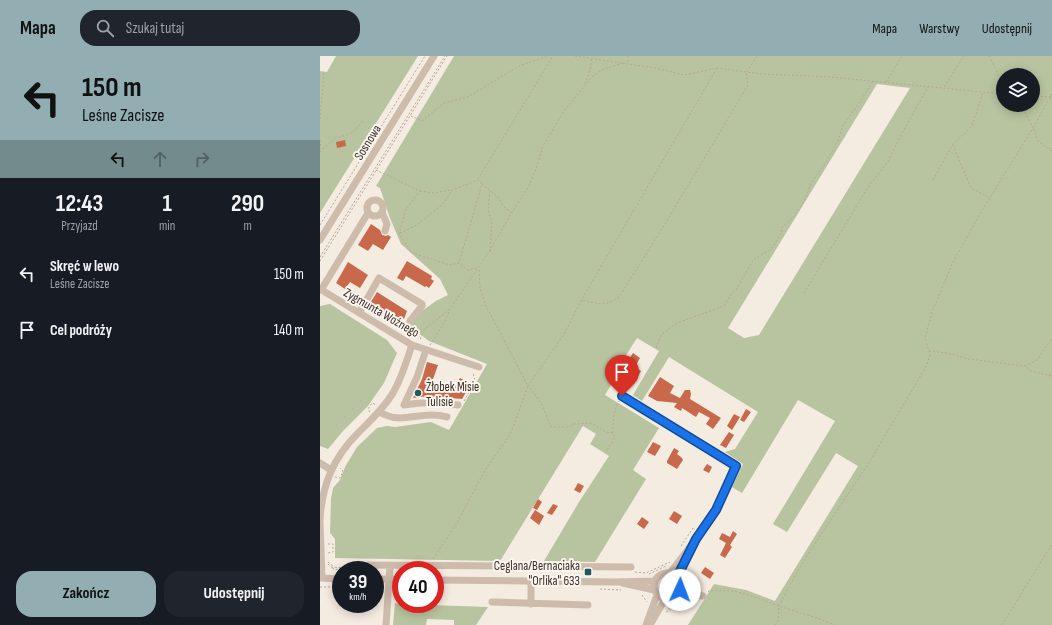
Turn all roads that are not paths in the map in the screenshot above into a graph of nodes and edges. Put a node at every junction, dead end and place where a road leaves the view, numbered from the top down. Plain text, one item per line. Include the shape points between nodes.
1 (434, 56) edge
2 (382, 212) junction
3 (368, 213) junction
4 (385, 231) dead end
5 (320, 240) edge
6 (320, 289) edge
7 (359, 312) junction
8 (410, 321) dead end
9 (412, 345) junction
10 (428, 348) junction
11 (476, 366) road end
12 (622, 396) road end
13 (427, 402) junction
14 (458, 405) road end
15 (379, 412) junction
16 (428, 415) junction
17 (447, 417) dead end
18 (320, 463) edge
19 (331, 470) junction
20 (320, 521) edge
21 (698, 536) junction
22 (384, 566) edge
23 (390, 566) junction
24 (631, 567) dead end
25 (670, 573) junction
26 (677, 577) junction
27 (321, 578) edge
28 (332, 578) edge
29 (384, 579) edge
30 (390, 579) junction
31 (444, 580) edge
32 (531, 580) junction
33 (655, 580) junction
34 (615, 582) junction
35 (680, 585) junction
36 (656, 592) junction
37 (691, 592) junction
38 (678, 594) junction
39 (703, 596) road end
40 (665, 599) junction
41 (492, 602) dead end
42 (531, 604) junction
43 (588, 605) dead end
44 (386, 625) edge
45 (646, 625) edge
46 (650, 625) edge

1 - 5 street, Sosnowa
2 - 3 street via 377,216
2 - 3 street via 381,203 372,200 367,204
2 - 4 street via 387,224
3 - 6 street
6 - 7 street, Zygmunta Woźnego
7 - 8 street via 379,278 422,304
7 - 9 street, Zygmunta Woźnego
9 - 10 street, Zygmunta Woźnego
9 - 15 street via 398,384
10 - 11 street, Zygmunta Woźnego
10 - 13 street via 404,405
12 - 21 street via 736,466 716,510
13 - 14 street
13 - 16 street
15 - 16 street via 396,418
15 - 19 street via 348,444
16 - 17 street
18 - 19 street
19 - 20 street via 324,491
20 - 27 street via 324,558
21 - 25 street
21 - 26 street
22 - 23 street
23 - 24 street
23 - 30 street
25 - 26 street
25 - 33 street via 661,574
26 - 35 street
27 - 28 street
29 - 30 street
30 - 44 street
31 - 32 street
32 - 34 street
32 - 42 street
33 - 34 street
33 - 36 street
34 - 36 street
35 - 37 street
35 - 38 street
36 - 40 street
36 - 45 street
37 - 38 street
37 - 39 street
38 - 40 street
40 - 46 street
41 - 42 street
42 - 43 street

